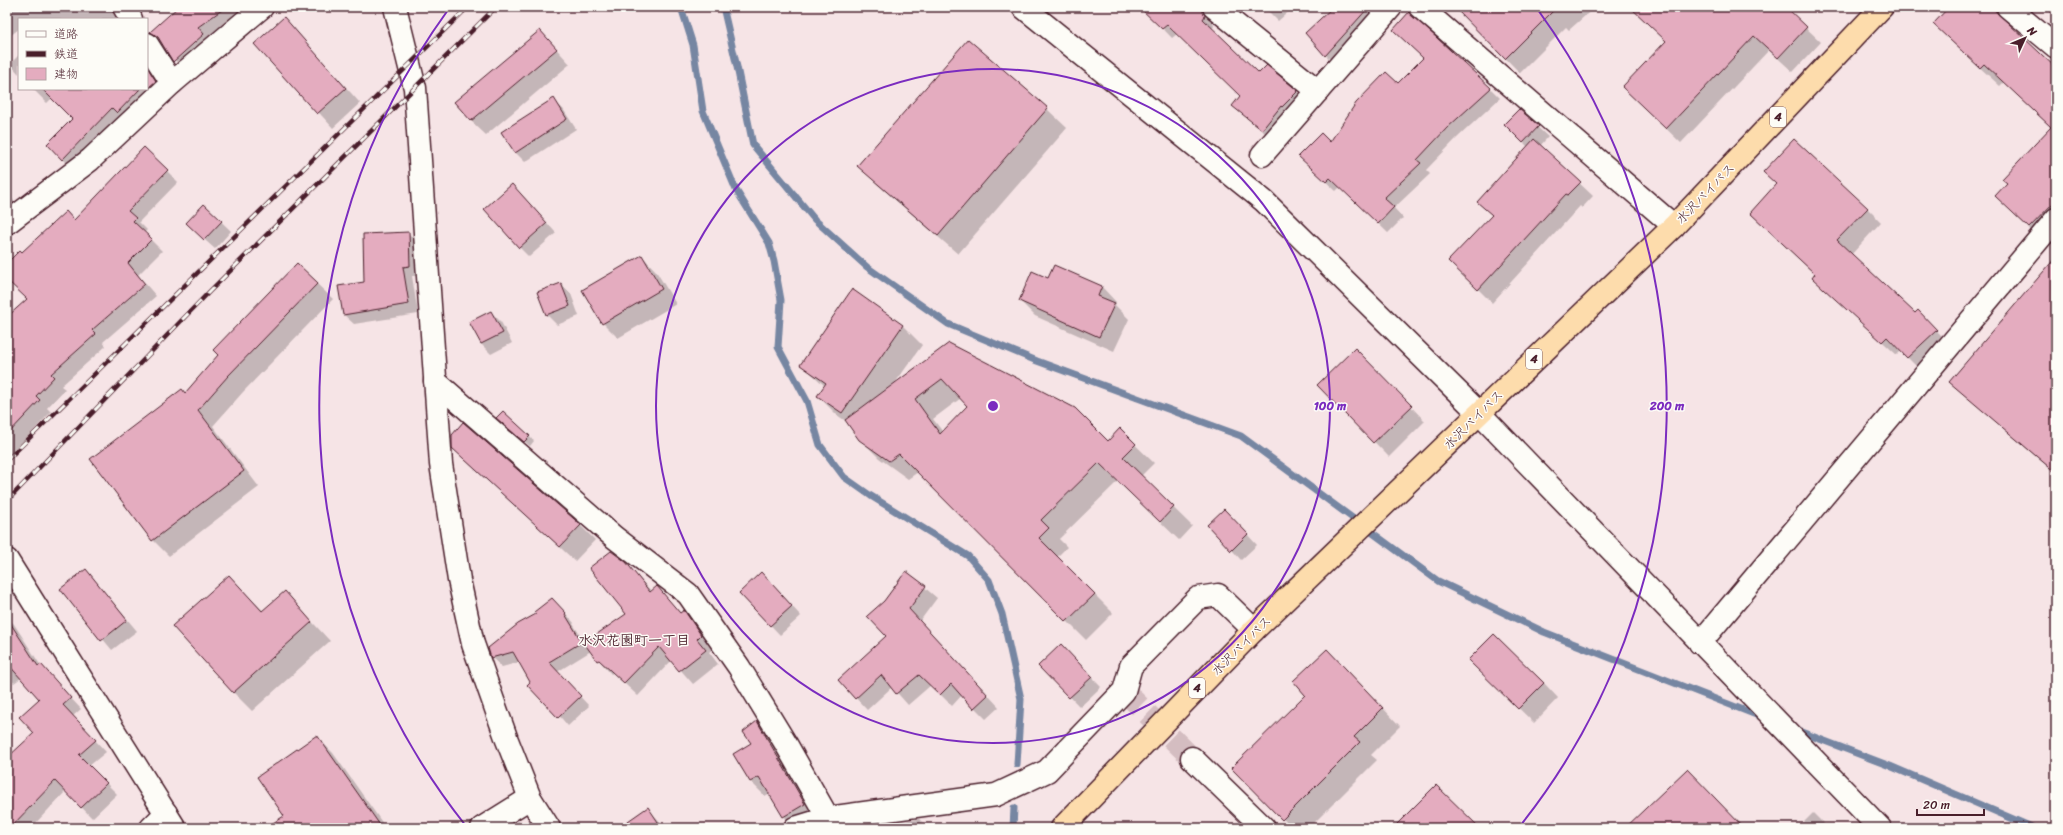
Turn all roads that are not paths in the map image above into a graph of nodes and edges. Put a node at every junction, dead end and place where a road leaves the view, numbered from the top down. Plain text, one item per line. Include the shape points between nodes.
1 (124, 7) edge
2 (262, 7) edge
3 (395, 7) edge
4 (1023, 7) edge
5 (1214, 7) edge
6 (1391, 7) edge
7 (1420, 7) edge
8 (1882, 7) edge
9 (2008, 7) edge
10 (130, 18) edge
11 (148, 46) edge
12 (2056, 47) edge
13 (172, 83) junction
14 (1318, 91) junction
15 (1262, 155) dead end
16 (2056, 219) edge
17 (7, 223) edge
18 (1674, 226) junction
19 (435, 382) junction
20 (1479, 413) junction
21 (7, 560) edge
22 (1254, 630) junction
23 (1700, 643) junction
24 (1192, 758) tunnel mouth
25 (530, 798) junction
26 (164, 823) edge
27 (810, 825) edge
28 (1878, 827) edge
29 (482, 828) edge
30 (549, 828) edge
31 (1062, 828) edge
32 (1264, 828) edge

1 - 10 street
2 - 13 street
3 - 19 street via 415,88
4 - 20 street via 1264,201
5 - 14 street
6 - 14 street
7 - 18 street
8 - 18 highway, 水沢バイパス / 4
9 - 12 street
11 - 13 street
13 - 17 street via 90,160
14 - 15 street
16 - 23 street
18 - 20 highway, 水沢バイパス / 4
19 - 25 street via 441,464 448,514 473,644
19 - 27 street via 614,537 688,594 739,667 786,744
20 - 22 highway, 水沢バイパス / 4
20 - 23 street
21 - 26 street
22 - 27 street via 1218,595 1198,598 1131,666 1124,691 1047,771 996,795
22 - 31 highway, 水沢バイパス / 4
23 - 28 street
24 - 32 street
25 - 29 street
25 - 30 street

